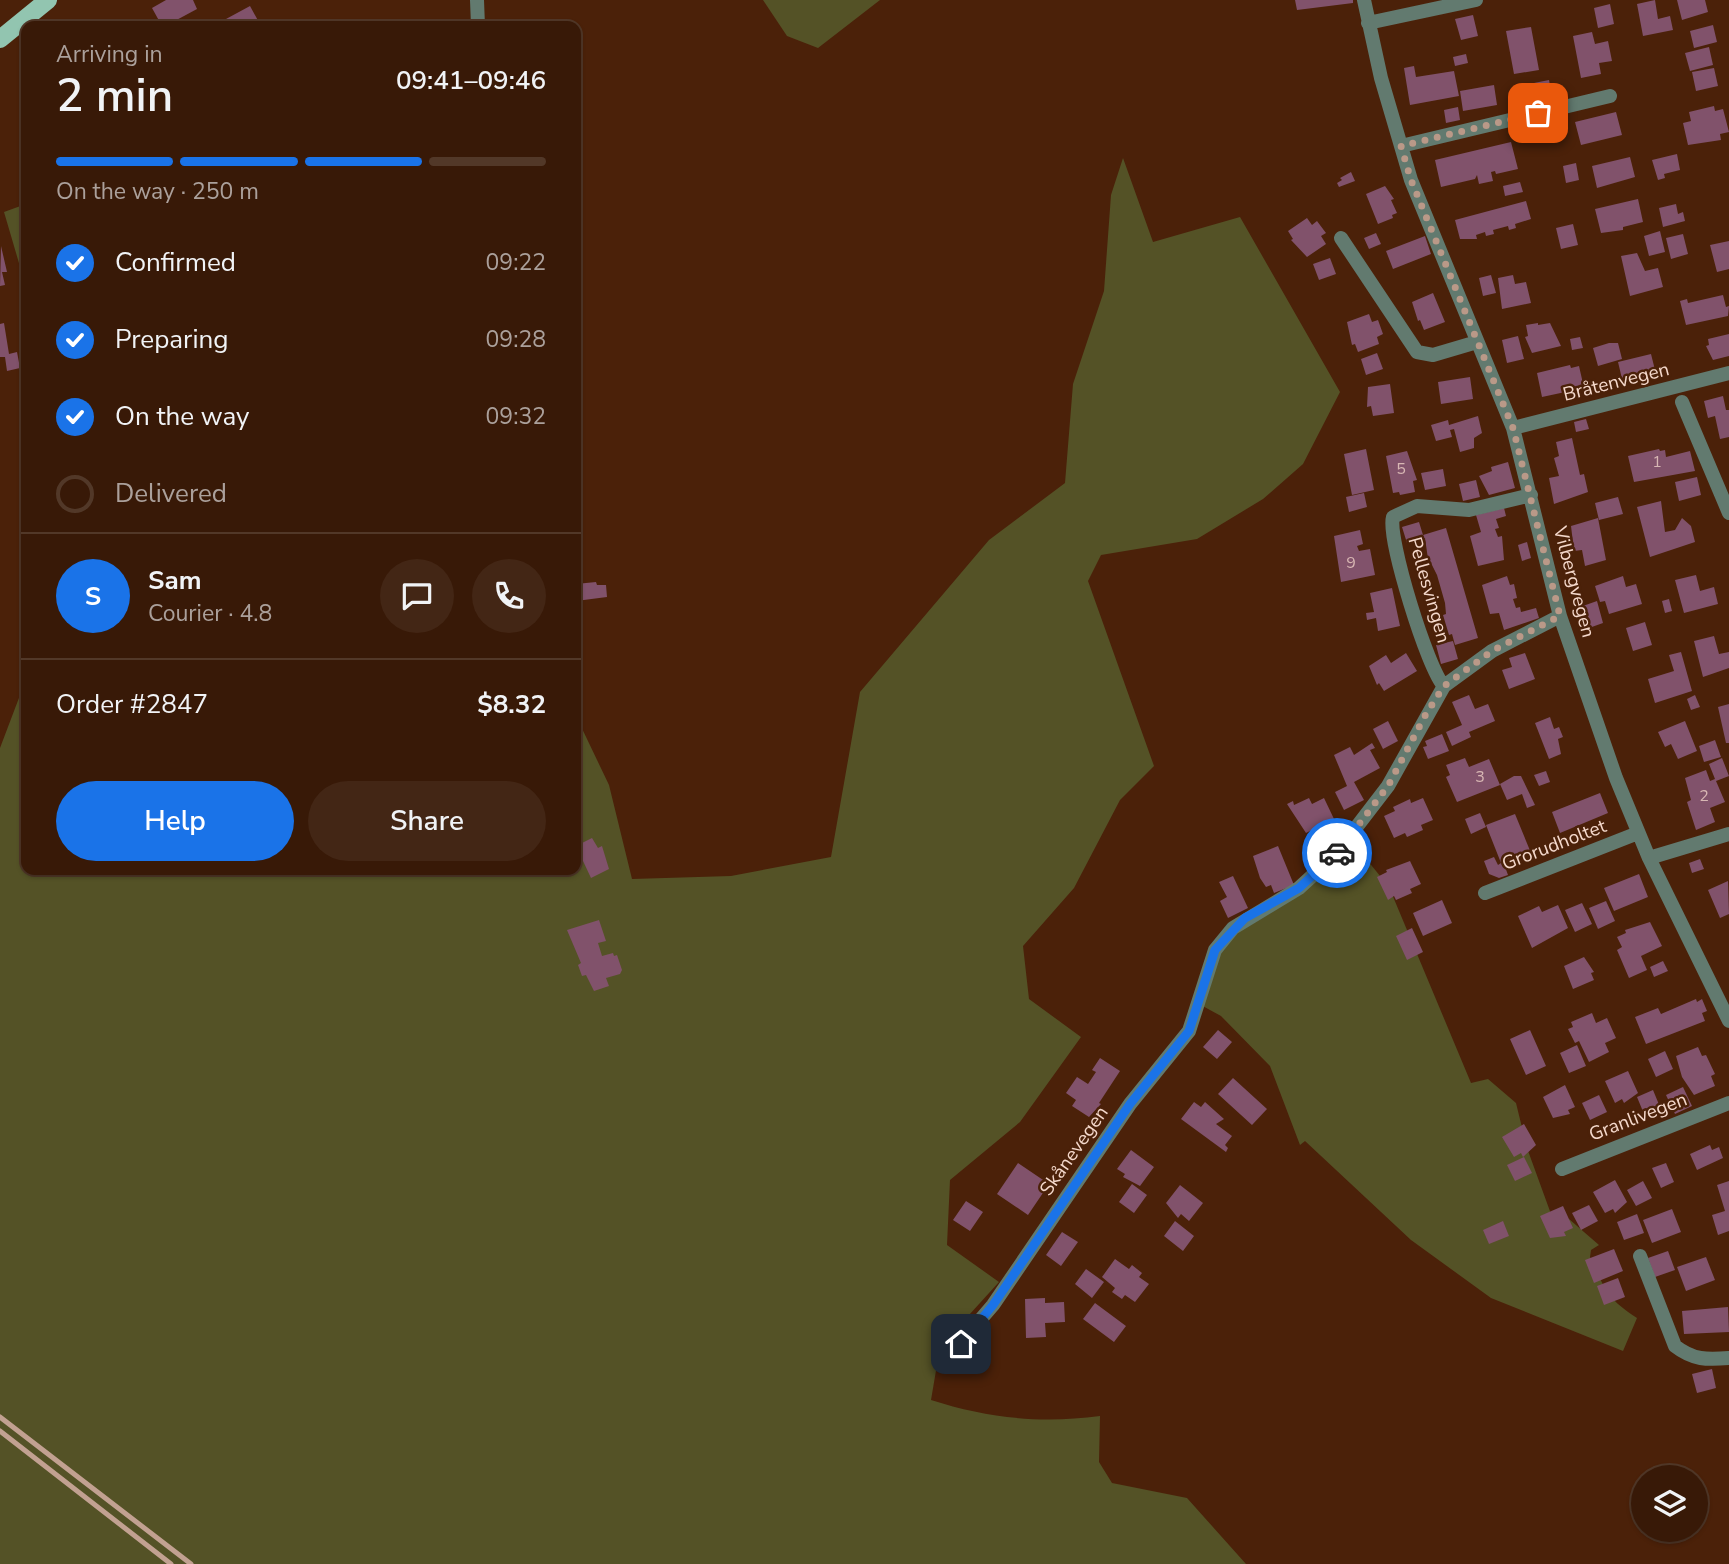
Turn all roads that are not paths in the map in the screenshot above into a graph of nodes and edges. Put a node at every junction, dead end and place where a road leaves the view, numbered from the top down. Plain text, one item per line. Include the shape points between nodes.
1 (48, 0) edge
2 (477, 0) edge
3 (1364, 0) edge
4 (1476, 0) edge
5 (22, 21) edge
6 (478, 21) edge
7 (21, 22) edge
8 (1368, 23) junction
9 (0, 39) edge
10 (1610, 96) dead end
11 (1401, 146) junction
12 (1341, 238) dead end
13 (1477, 342) junction
14 (1729, 373) edge
15 (1682, 402) dead end
16 (1513, 428) junction
17 (1531, 495) junction
18 (1729, 513) edge
19 (1560, 616) junction
20 (1444, 686) junction
21 (1638, 832) junction
22 (1729, 834) edge
23 (1649, 858) junction
24 (1485, 893) dead end
25 (1729, 1021) edge
26 (1729, 1103) edge
27 (1562, 1169) dead end
28 (1640, 1256) dead end
29 (950, 1355) dead end
30 (1729, 1358) edge

1 - 5 main road
2 - 6 street
3 - 8 street, Vilbergvegen
4 - 8 street
7 - 9 main road
8 - 11 street, Vilbergvegen
10 - 11 street
11 - 13 street, Vilbergvegen
12 - 13 street via 1417,352 1433,355
13 - 16 street, Vilbergvegen
14 - 16 street, Bråtenvegen
15 - 18 street
16 - 17 street, Vilbergvegen
17 - 19 street, Vilbergvegen
17 - 20 street, Pellesvingen via 1469,510 1418,506 1393,517 1398,558 1422,641 1434,675
19 - 20 street, Skånevegen via 1492,651
19 - 21 street, Vilbergvegen
20 - 29 street, Skånevegen via 1388,786 1335,855 1299,888 1245,918 1215,950 1189,1031 1123,1115 993,1305
21 - 23 street, Vilbergvegen
21 - 24 street, Grorudholtet
22 - 23 street
23 - 25 street, Vilbergvegen
26 - 27 street, Granlivegen
28 - 30 street via 1675,1346 1703,1360

